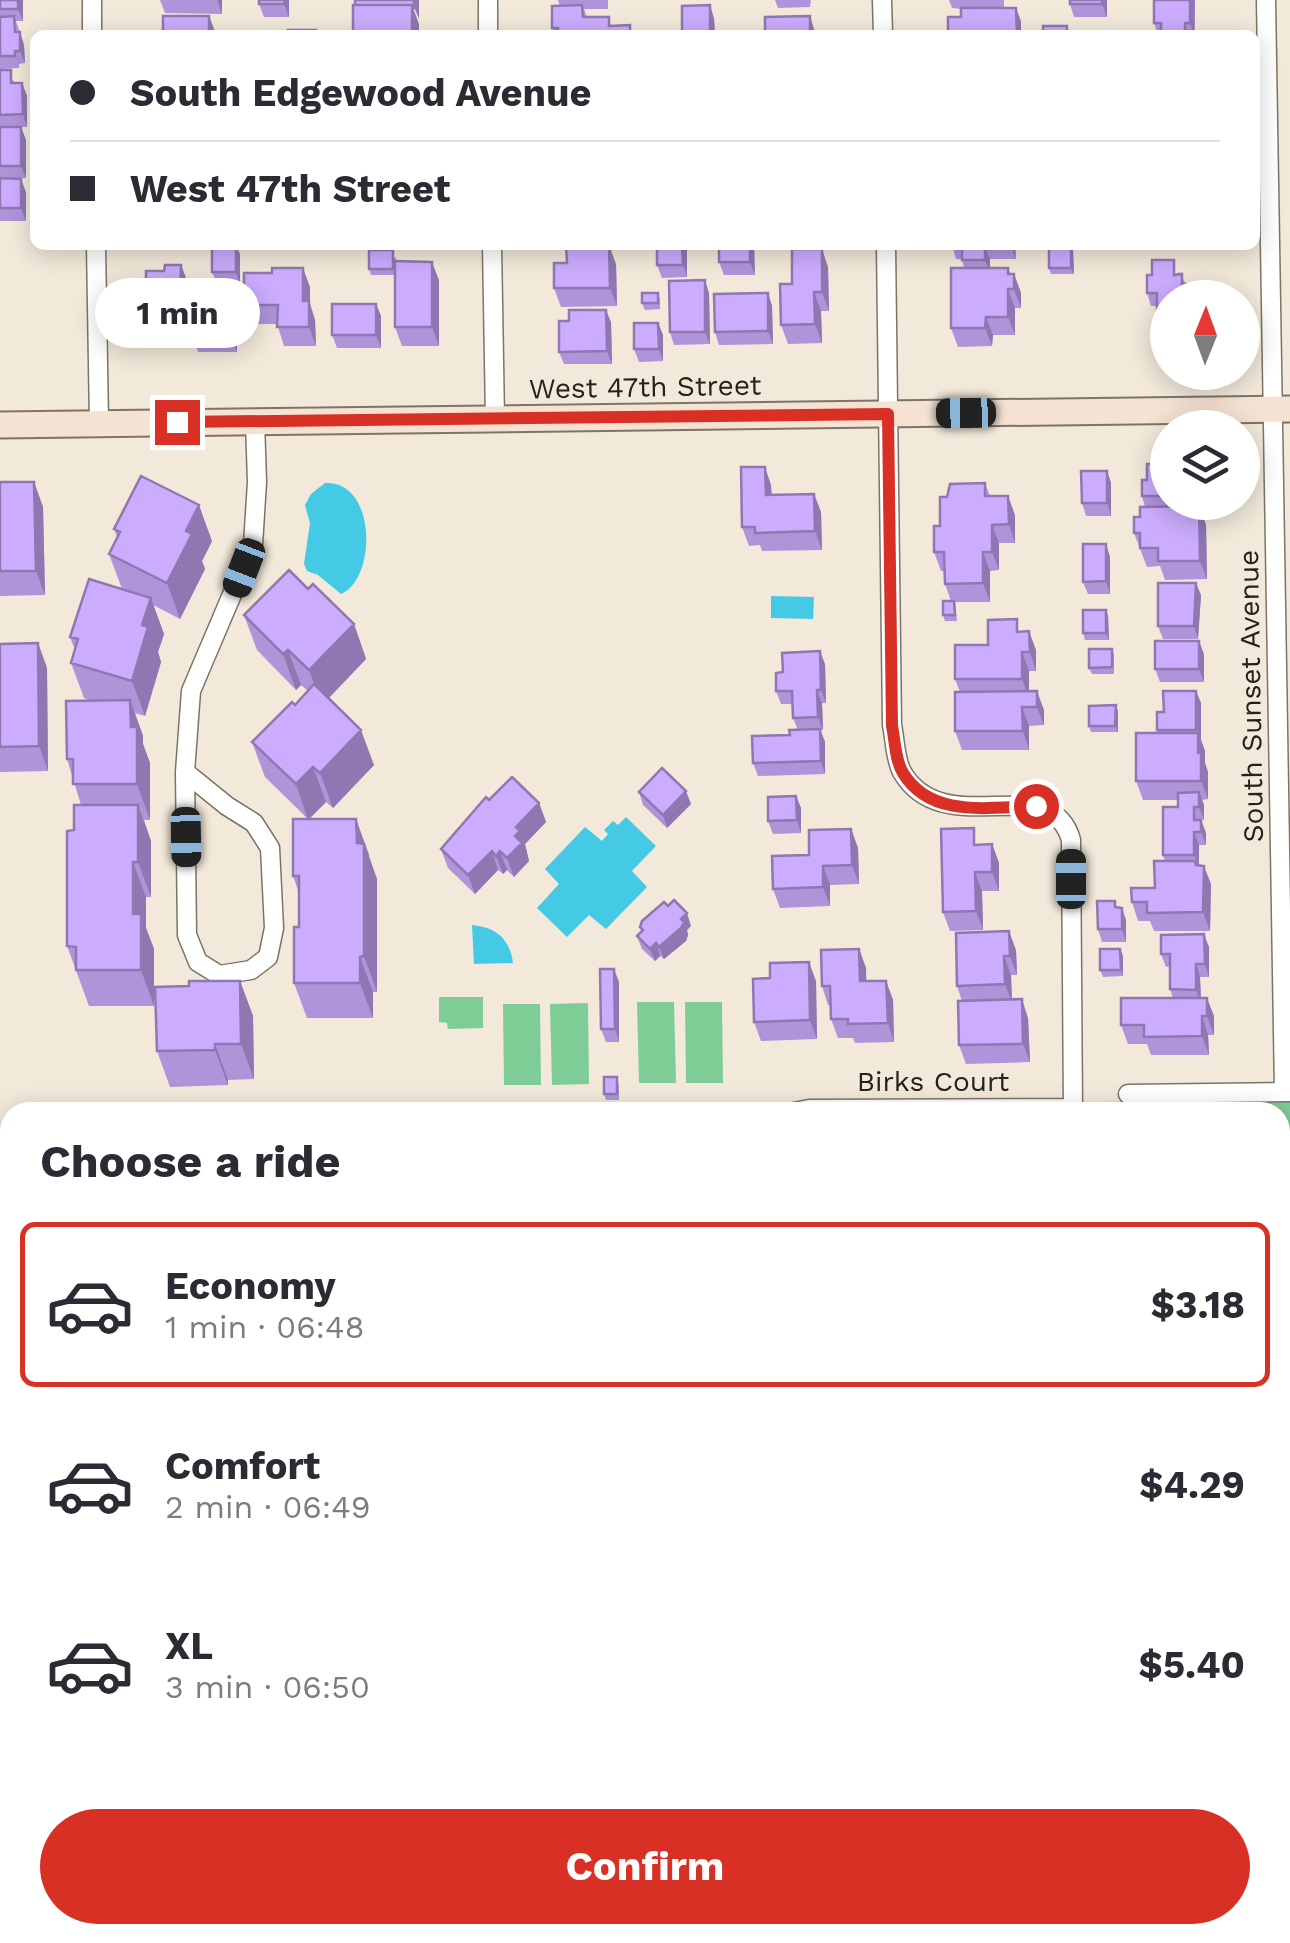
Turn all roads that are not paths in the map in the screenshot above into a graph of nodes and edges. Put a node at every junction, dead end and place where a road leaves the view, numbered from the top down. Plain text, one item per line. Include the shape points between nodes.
1 (92, 0) edge
2 (488, 0) edge
3 (882, 0) edge
4 (1266, 0) edge
5 (92, 30) edge
6 (488, 30) edge
7 (882, 30) edge
8 (96, 250) edge
9 (492, 250) edge
10 (886, 250) edge
11 (1282, 409) edge
12 (888, 414) junction
13 (496, 419) junction
14 (255, 422) junction
15 (0, 424) edge
16 (98, 424) junction
17 (185, 772) junction
18 (1287, 1092) edge
19 (1128, 1094) dead end
20 (1072, 1102) edge

1 - 5 street
2 - 6 street
3 - 7 street
4 - 11 street, South Sunset Avenue
8 - 16 street
9 - 13 street
10 - 12 street
11 - 12 main road, West 47th Street
11 - 18 street, South Sunset Avenue
12 - 13 main road, West 47th Street
12 - 20 street via 892,726 900,770 920,794 951,807 1036,806 1068,828
13 - 14 main road, West 47th Street
14 - 16 main road, West 47th Street
14 - 17 street via 252,545 191,691
15 - 16 main road, West 47th Street
17 - 17 street via 187,936 198,962 219,975 252,970 268,957 274,928 270,848 254,823
18 - 19 street

